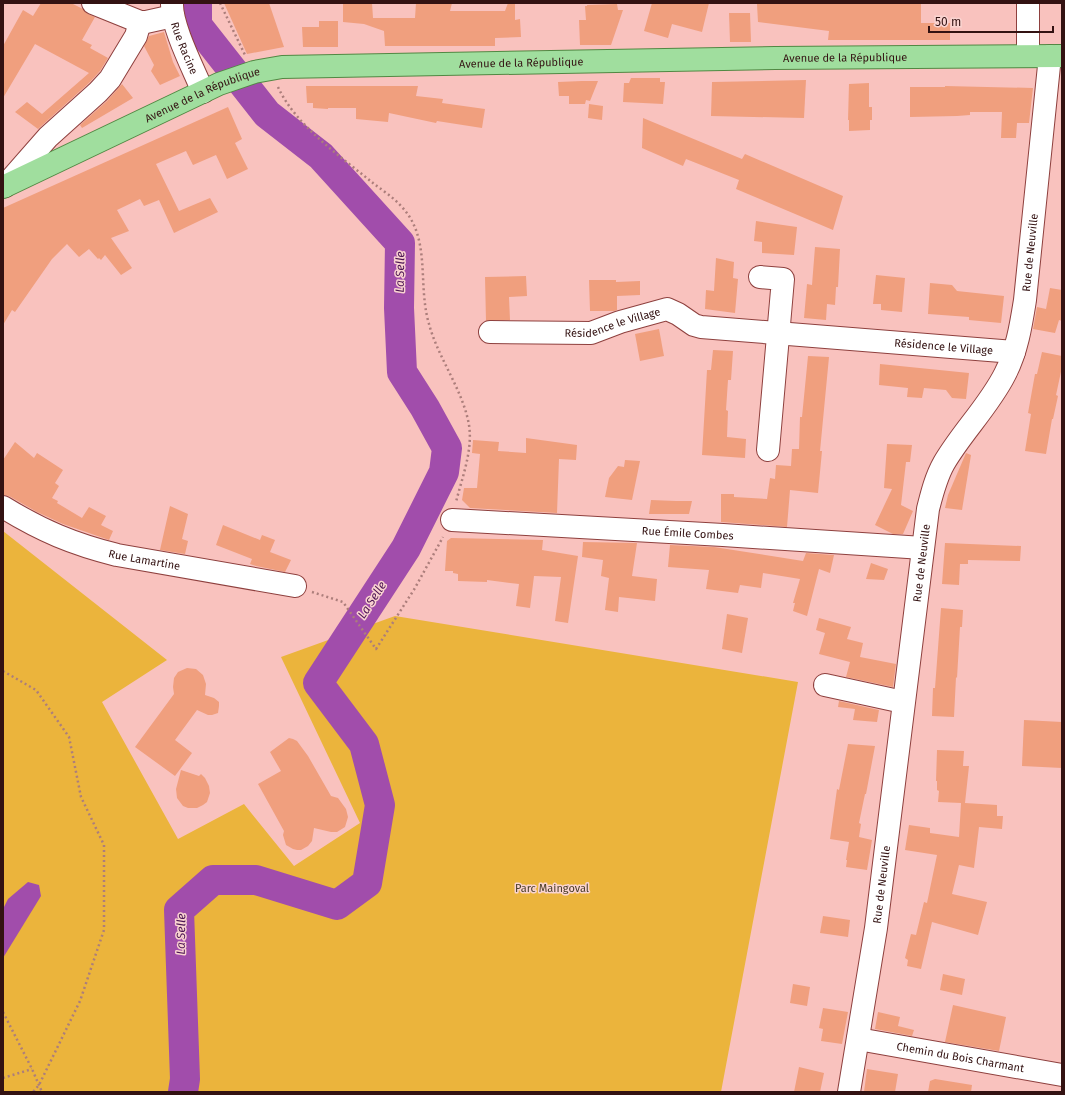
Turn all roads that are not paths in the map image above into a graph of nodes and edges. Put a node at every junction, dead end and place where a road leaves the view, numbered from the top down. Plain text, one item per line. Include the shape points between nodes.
1 (93, 3) edge
2 (1028, 3) edge
3 (172, 9) edge
4 (140, 22) junction
5 (1028, 56) junction
6 (1056, 56) edge
7 (211, 88) junction
8 (4, 187) edge
9 (760, 277) dead end
10 (490, 332) dead end
11 (778, 333) junction
12 (1014, 352) junction
13 (768, 450) dead end
14 (3, 507) edge
15 (452, 520) road end
16 (923, 548) junction
17 (295, 586) road end
18 (825, 684) dead end
19 (904, 702) junction
20 (858, 1039) junction
21 (1062, 1075) edge
22 (849, 1092) edge

1 - 4 street
2 - 5 street
3 - 4 street via 146,22
3 - 7 street, Rue Racine via 179,34
4 - 8 street, Avenue de la République via 133,42 110,79 48,137
5 - 6 main road, Avenue de la République
5 - 7 main road, Avenue de la République via 261,66
6 - 12 street, Rue de Neuville via 1025,300
7 - 8 main road, Avenue de la République
9 - 11 street via 783,279
10 - 11 street, Résidence le Village via 591,333 668,309 701,327
11 - 12 street, Résidence le Village
11 - 13 street
12 - 16 street, Rue de Neuville via 1000,384 950,454 939,474 928,509
14 - 17 street, Rue Lamartine via 50,534 88,548
15 - 16 street, Rue Émile Combes
16 - 19 street, Rue de Neuville
18 - 19 street
19 - 20 street, Rue de Neuville via 876,928
20 - 21 street, Chemin du Bois Charmant
20 - 22 street, Rue de Neuville

